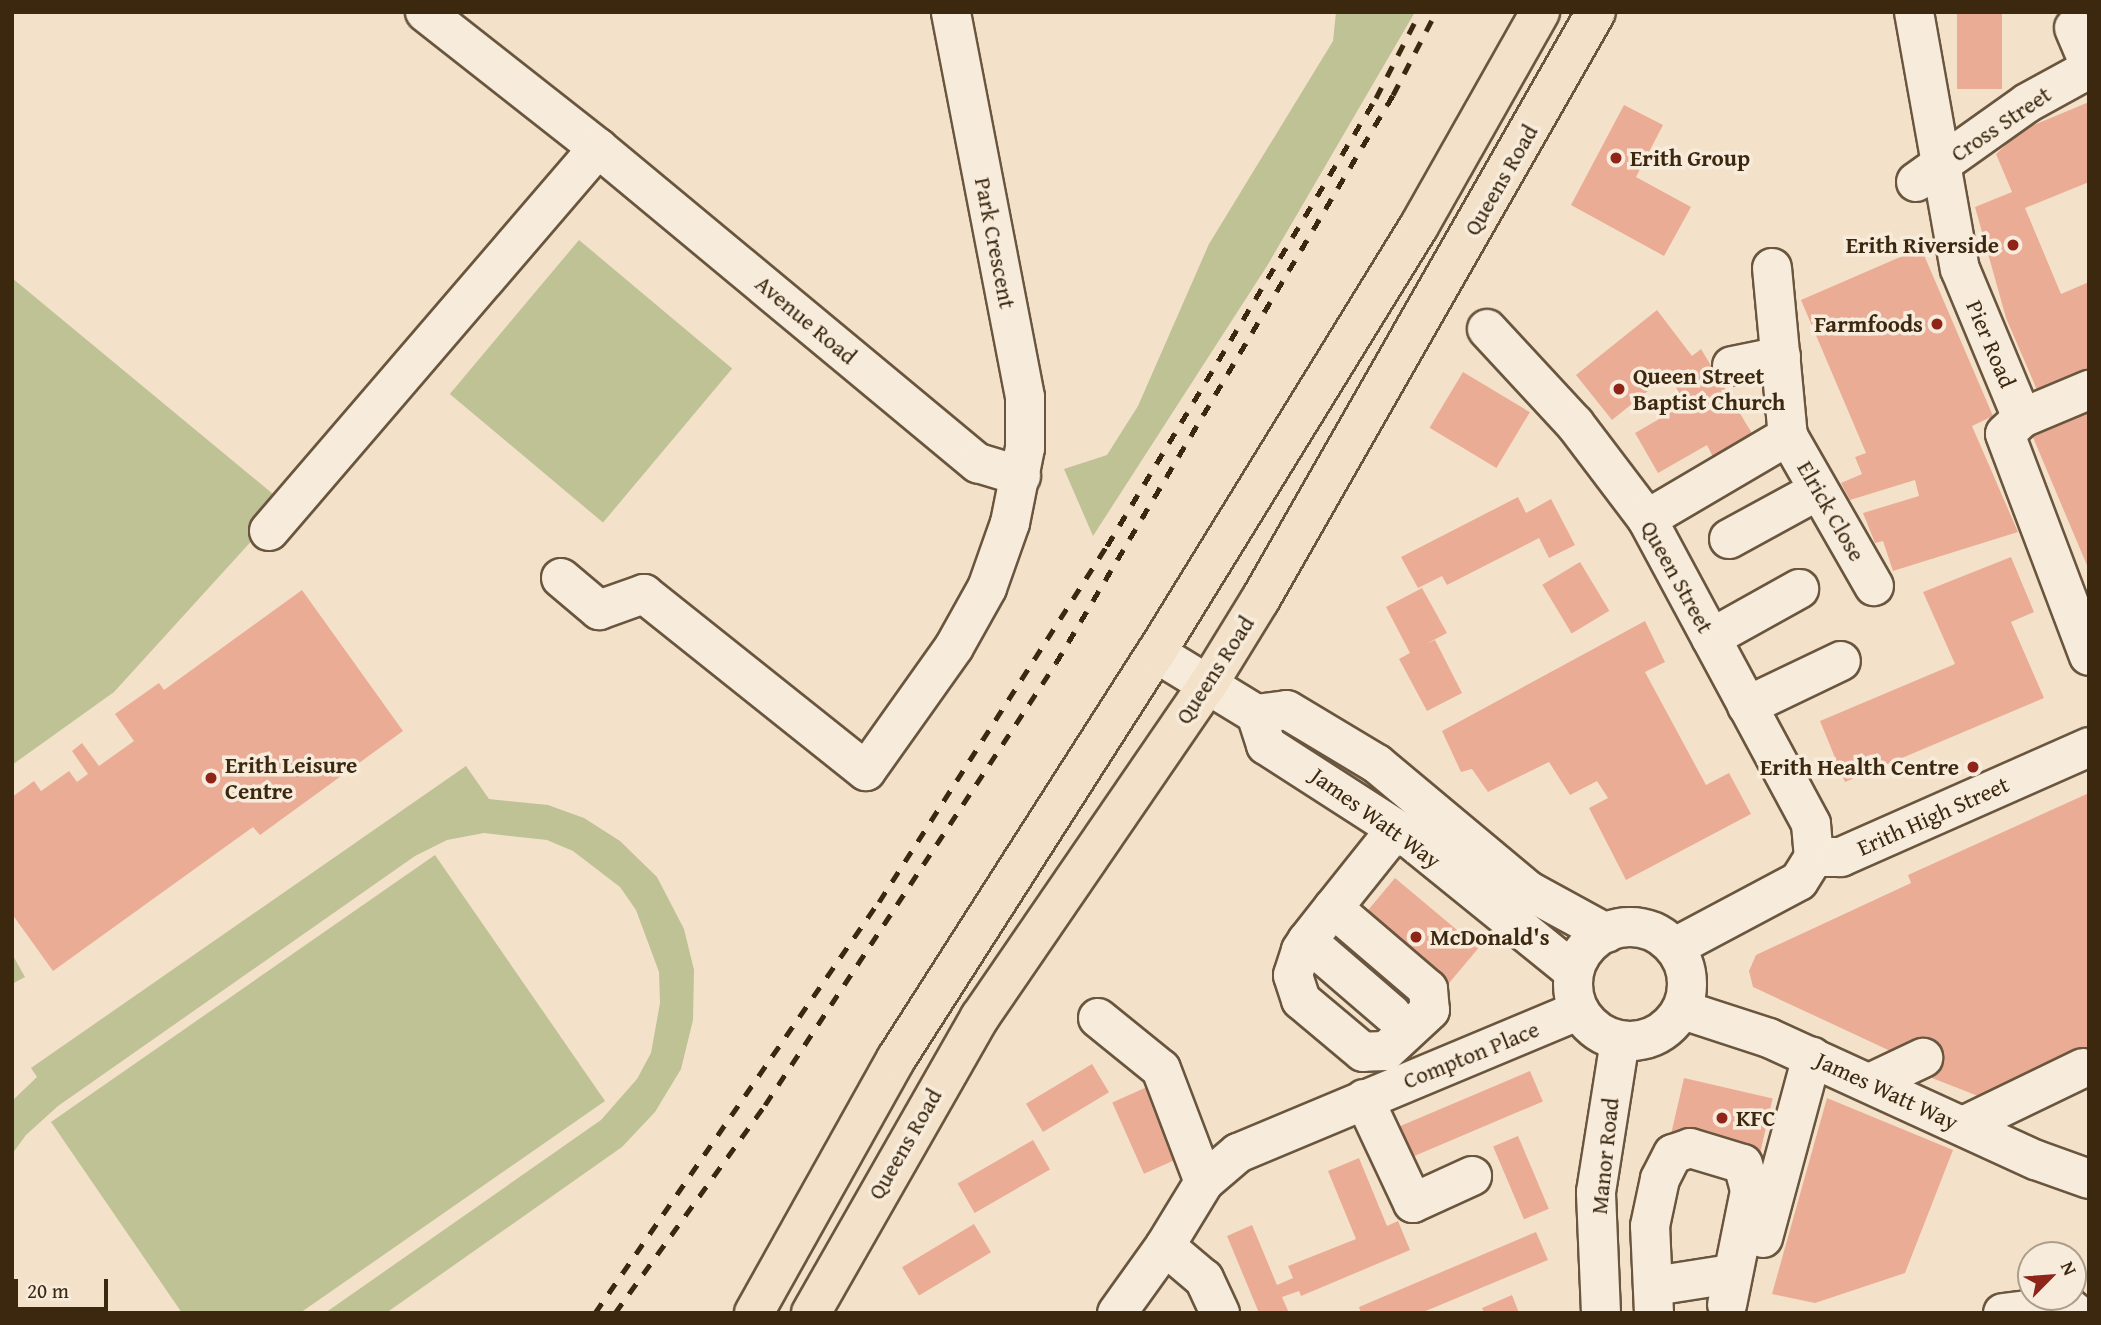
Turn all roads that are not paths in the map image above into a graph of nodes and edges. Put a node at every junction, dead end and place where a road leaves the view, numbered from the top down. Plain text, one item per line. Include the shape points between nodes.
1 (425, 12) edge
2 (951, 12) edge
3 (1540, 12) edge
4 (1596, 12) edge
5 (1914, 12) edge
6 (2074, 28) dead end
7 (2089, 63) edge
8 (2089, 69) edge
9 (598, 148) junction
10 (1928, 173) junction
11 (1772, 268) dead end
12 (1487, 329) dead end
13 (1780, 356) junction
14 (1732, 366) dead end
15 (2089, 390) edge
16 (2022, 418) junction
17 (1788, 436) junction
18 (1021, 476) junction
19 (1817, 491) junction
20 (1647, 519) junction
21 (269, 531) dead end
22 (1729, 539) dead end
23 (561, 578) dead end
24 (1874, 586) dead end
25 (1799, 589) dead end
26 (1711, 638) junction
27 (1156, 653) junction
28 (2089, 656) edge
29 (1840, 661) dead end
30 (1207, 686) junction
31 (1747, 706) junction
32 (1256, 714) junction
33 (2089, 747) edge
34 (1396, 829) junction
35 (1814, 857) junction
36 (1333, 908) junction
37 (1606, 933) junction
38 (1307, 942) junction
39 (1675, 947) junction
40 (1573, 971) junction
41 (1683, 1010) junction
42 (1578, 1011) junction
43 (1392, 1014) dead end
44 (1098, 1018) dead end
45 (1619, 1041) junction
46 (1812, 1057) junction
47 (1923, 1058) dead end
48 (2082, 1068) dead end
49 (1870, 1083) junction
50 (1364, 1099) junction
51 (1963, 1126) junction
52 (1472, 1176) dead end
53 (2089, 1179) edge
54 (1204, 1182) junction
55 (1166, 1246) junction
56 (1720, 1297) edge
57 (1629, 1307) edge
58 (754, 1313) edge
59 (811, 1313) edge
60 (1117, 1313) edge
61 (1220, 1313) edge
62 (2003, 1313) edge
63 (2076, 1313) edge

1 - 9 street, Avenue Road
2 - 18 street, Park Crescent via 1025,397
3 - 27 main road via 1419,226
4 - 30 main road, Queens Road
5 - 10 street, Pier Road
6 - 7 street
8 - 10 street, Cross Street via 2027,103
9 - 18 street, Avenue Road via 978,463
9 - 21 street
10 - 16 street, Pier Road via 1959,269
11 - 13 street, Elrick Close
12 - 20 street, Queen Street via 1574,424
13 - 14 street
13 - 17 street, Elrick Close
15 - 16 street
16 - 28 street, Pier Road via 2005,434
17 - 19 street, Elrick Close
17 - 20 street, Elrick Close
18 - 23 street, Park Crescent via 987,588 954,648 866,771 644,594 598,610
19 - 22 street
19 - 24 street, Elrick Close
20 - 26 street, Queen Street
25 - 26 street
26 - 31 street, Queen Street
27 - 30 street
27 - 58 main road via 896,1059
29 - 31 street
30 - 32 street
30 - 59 main road, Queens Road via 979,1017
31 - 35 street, Queen Street via 1811,824
32 - 34 street, James Watt Way via 1266,745
32 - 37 street, James Watt Way via 1287,710 1377,764 1529,891
33 - 35 street, Erith High Street via 1841,857
34 - 36 street
34 - 40 street, James Watt Way
35 - 39 street via 1799,881
36 - 38 street
36 - 38 street via 1428,989 1430,1010 1386,1051 1363,1052 1301,1000 1293,975
37 - 39 street via 1621,926 1638,927 1657,933
37 - 40 street via 1580,953
38 - 43 street
39 - 41 street via 1685,965 1689,991
40 - 42 street
41 - 45 street via 1661,1031 1634,1042
41 - 46 street, James Watt Way via 1717,1018
42 - 45 street via 1590,1028
42 - 50 street, Compton Place
44 - 54 street via 1161,1069
45 - 57 street, Manor Road via 1596,1192
46 - 49 street, James Watt Way
46 - 56 street via 1746,1298
47 - 49 street
48 - 51 street
49 - 51 street, James Watt Way
50 - 52 street via 1413,1203
50 - 54 street, Compton Place via 1238,1153
51 - 53 street, James Watt Way
54 - 55 street, Compton Place
55 - 60 street, Compton Place
55 - 61 street via 1204,1279
56 - 57 street
56 - 57 street via 1750,1191 1743,1164 1690,1148 1673,1154 1660,1179
62 - 63 street via 2066,1306

